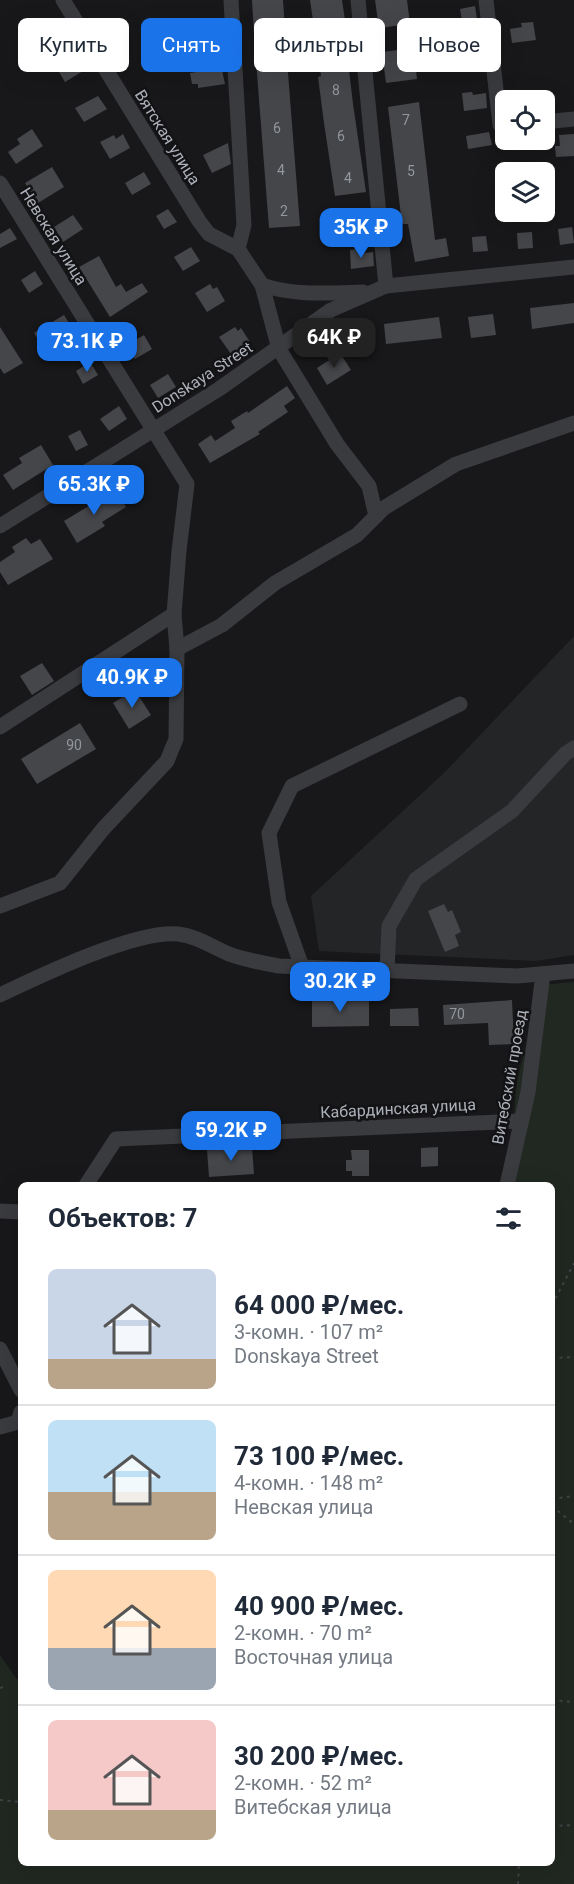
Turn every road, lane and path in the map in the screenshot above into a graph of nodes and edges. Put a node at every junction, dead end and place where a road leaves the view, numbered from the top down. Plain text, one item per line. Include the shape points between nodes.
1 (63, 0) edge
2 (231, 0) edge
3 (358, 0) edge
4 (486, 0) edge
5 (496, 90) edge
6 (574, 119) edge
7 (555, 121) edge
8 (0, 183) edge
9 (238, 249) junction
10 (574, 267) edge
11 (262, 285) junction
12 (380, 289) junction
13 (279, 349) junction
14 (574, 423) edge
15 (153, 431) junction
16 (376, 516) junction
17 (0, 526) edge
18 (174, 614) junction
19 (177, 649) junction
20 (460, 704) dead end
21 (0, 726) edge
22 (574, 748) edge
23 (0, 906) edge
24 (302, 967) junction
25 (387, 970) junction
26 (574, 971) edge
27 (543, 974) junction
28 (0, 995) edge
29 (521, 1121) junction
30 (88, 1182) edge
31 (508, 1182) edge
32 (0, 1211) edge
33 (18, 1212) edge
34 (574, 1263) edge
35 (555, 1299) edge
36 (0, 1349) edge
37 (555, 1358) edge
38 (574, 1358) edge
39 (18, 1384) edge
40 (18, 1422) edge
41 (0, 1427) edge
42 (574, 1496) edge
43 (555, 1499) edge
44 (555, 1508) edge
45 (574, 1524) edge
46 (6, 1686) dead end
47 (0, 1688) edge
48 (555, 1700) edge
49 (574, 1702) edge
50 (0, 1800) edge
51 (18, 1803) edge
52 (574, 1825) edge
53 (555, 1826) edge
54 (519, 1866) edge
55 (518, 1884) edge

1 - 9 street, Вятская улица via 199,221 209,234
2 - 9 street via 244,225
3 - 12 street
4 - 5 street
6 - 7 street
8 - 15 street, Невская улица
9 - 11 street, Вятская улица
10 - 12 street, Donskaya Street
11 - 12 street via 304,294
11 - 13 street, Вятская улица
12 - 13 street, Donskaya Street via 331,310
13 - 15 street, Donskaya Street
13 - 16 street, Вятская улица via 337,444 369,486
14 - 16 street via 456,464
15 - 17 street, Donskaya Street
15 - 18 street, Невская улица via 187,484
16 - 19 street via 357,535 275,583 222,625
18 - 19 street, Невская улица
18 - 21 street
19 - 23 street, Невская улица via 176,739 167,761 103,829 60,883
20 - 24 street via 292,786 269,833 279,902
22 - 25 street via 512,811 416,879 389,926
24 - 25 street
24 - 28 street via 252,962 197,939 157,935 98,952
25 - 27 street
26 - 27 street
27 - 29 street, Витебский проезд
29 - 30 street, Кабардинская улица via 116,1138
29 - 31 street, Витебский проезд
32 - 33 street
34 - 35 path
36 - 39 street
37 - 38 path
40 - 41 street
42 - 43 path
44 - 45 path
46 - 47 path
48 - 49 path
50 - 51 path
52 - 53 path
54 - 55 path

